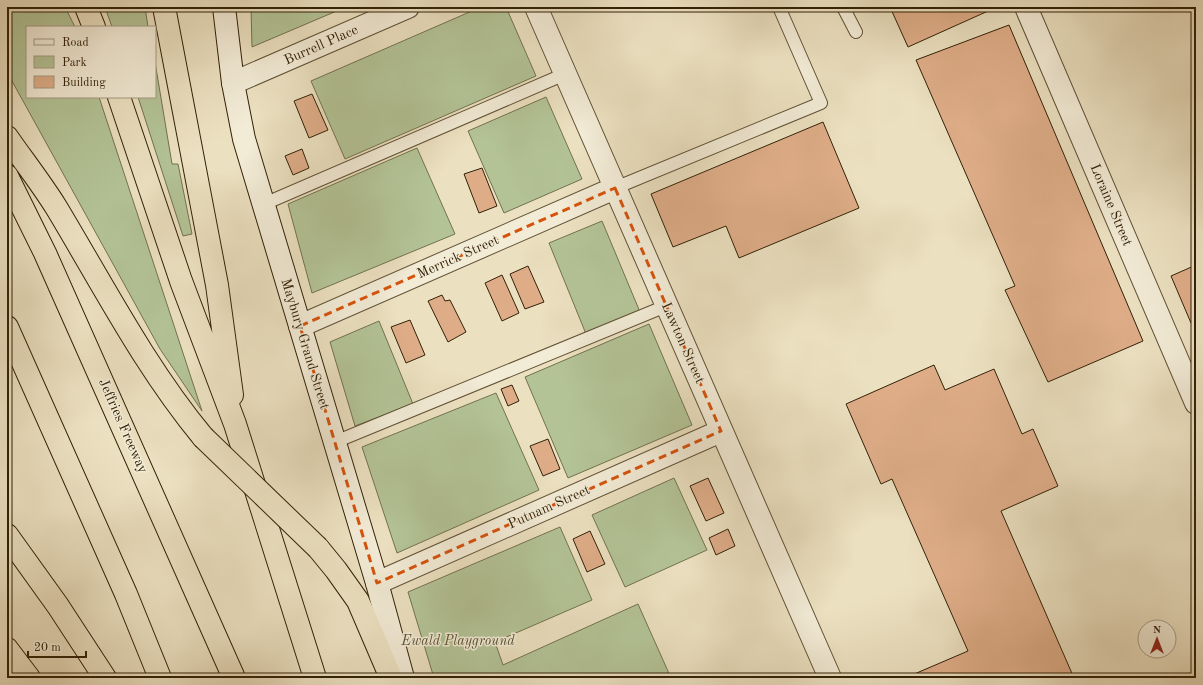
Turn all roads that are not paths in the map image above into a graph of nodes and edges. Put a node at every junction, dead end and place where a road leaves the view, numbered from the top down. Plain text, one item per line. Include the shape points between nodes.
1 (86, 7) edge
2 (164, 7) edge
3 (224, 7) edge
4 (408, 7) edge
5 (536, 7) edge
6 (779, 7) edge
7 (843, 7) edge
8 (1026, 7) edge
9 (94, 26) edge
10 (856, 32) dead end
11 (565, 74) junction
12 (233, 83) junction
13 (119, 98) edge
14 (7, 137) edge
15 (7, 176) edge
16 (615, 188) junction
17 (264, 204) junction
18 (666, 306) junction
19 (300, 326) junction
20 (7, 327) edge
21 (1196, 403) edge
22 (235, 424) junction
23 (721, 431) junction
24 (335, 442) junction
25 (7, 535) edge
26 (377, 583) junction
27 (7, 649) edge
28 (29, 678) edge
29 (105, 678) edge
30 (160, 678) edge
31 (234, 678) edge
32 (315, 678) edge
33 (391, 678) edge
34 (403, 678) edge
35 (830, 678) edge

1 - 9 highway
2 - 22 highway via 217,284
3 - 12 street, Maybury Grand Street
4 - 12 street, Burrell Place
5 - 11 street, Lawton Street
6 - 16 lane via 820,103
7 - 10 lane
8 - 21 street, Loraine Street
11 - 16 street, Lawton Street
11 - 17 lane
12 - 17 street, Maybury Grand Street via 244,139
13 - 22 highway via 181,281
14 - 33 highway, bridge via 55,205 168,392 203,437 318,548 336,570 358,601
15 - 31 highway, Jeffries Freeway via 52,267
16 - 18 street, Lawton Street
16 - 19 street, Merrick Street
17 - 19 street, Maybury Grand Street
18 - 23 street, Lawton Street
18 - 24 lane
19 - 24 street, Maybury Grand Street
20 - 30 highway via 104,544
22 - 32 highway
23 - 26 street, Putnam Street
23 - 35 street, Lawton Street
24 - 26 street, Maybury Grand Street
25 - 29 highway
26 - 34 street, Maybury Grand Street
27 - 28 highway

